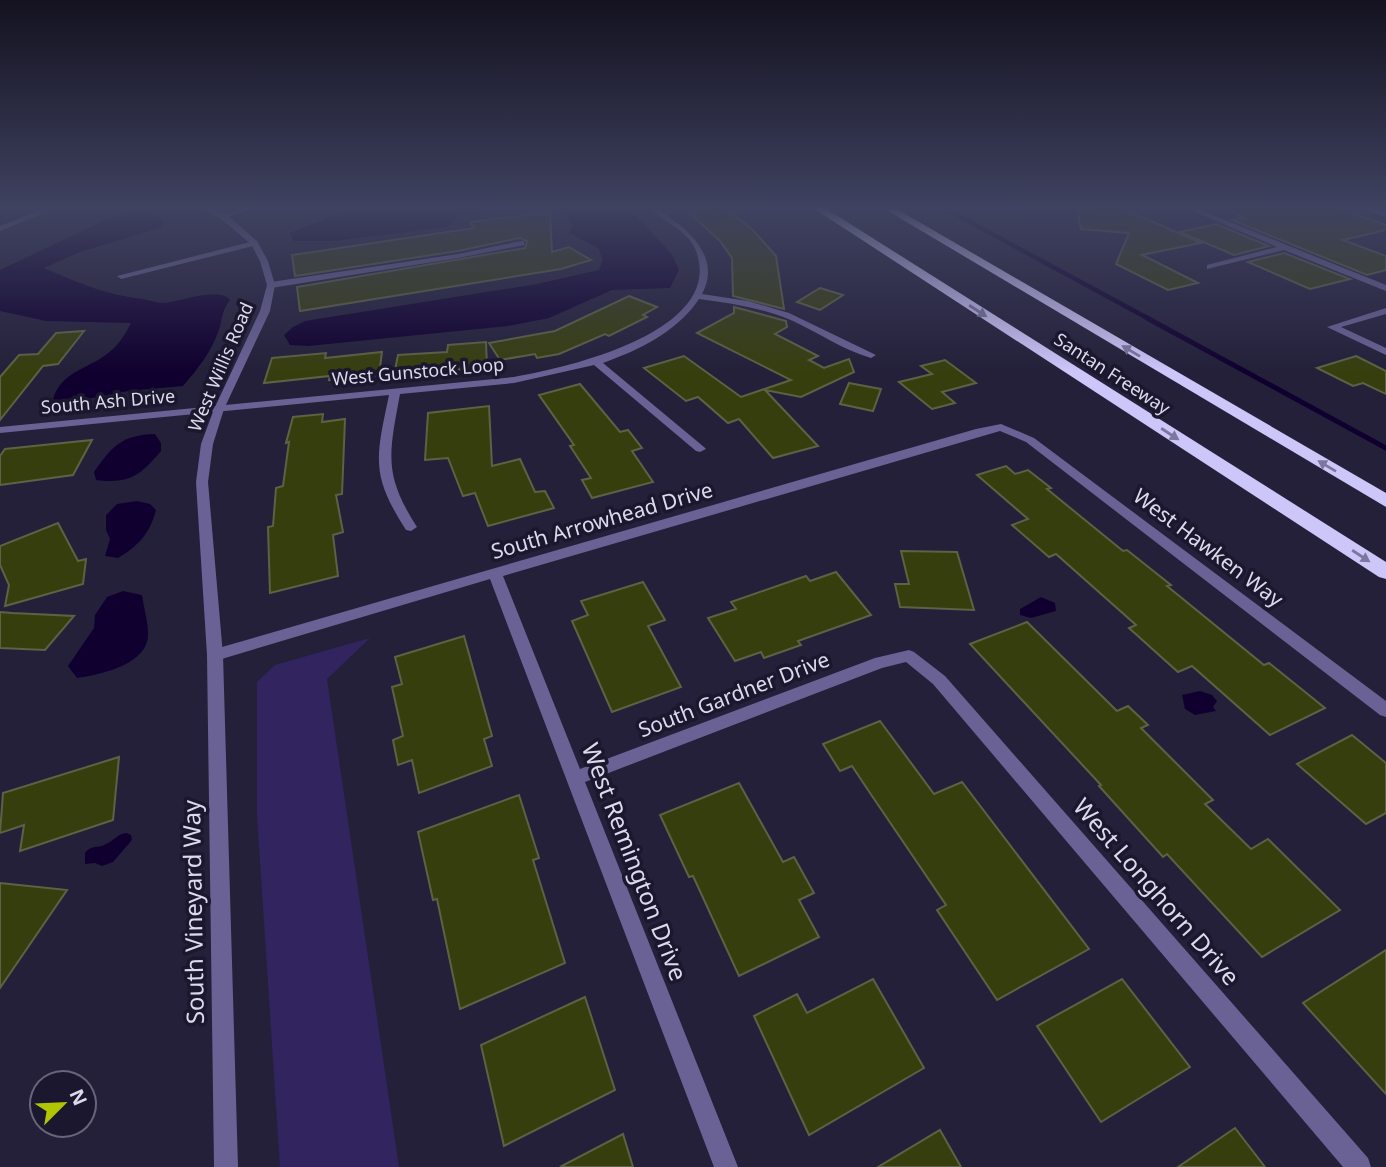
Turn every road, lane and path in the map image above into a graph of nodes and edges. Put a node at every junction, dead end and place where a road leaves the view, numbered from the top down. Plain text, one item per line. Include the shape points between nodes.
1 (176, 262) edge
2 (264, 262) edge
3 (416, 262) edge
4 (702, 262) edge
5 (903, 262) edge
6 (981, 262) edge
7 (1227, 262) edge
8 (1323, 262) edge
9 (1210, 267) dead end
10 (121, 276) dead end
11 (271, 285) junction
12 (1386, 288) edge
13 (697, 296) junction
14 (1386, 311) edge
15 (1386, 352) edge
16 (871, 355) dead end
17 (596, 362) junction
18 (395, 391) junction
19 (219, 409) junction
20 (1001, 427) joint
21 (0, 430) edge
22 (700, 449) dead end
23 (1386, 501) edge
24 (411, 527) dead end
25 (1386, 572) edge
26 (495, 574) junction
27 (215, 655) junction
28 (909, 656) joint
29 (1386, 710) edge
30 (576, 778) junction
31 (226, 1167) edge
32 (726, 1167) edge
33 (1359, 1167) edge

1 - 10 street
2 - 11 street, West Willis Road
3 - 11 street
4 - 13 street
5 -> 25 highway, Santan Freeway
23 -> 6 highway, Santan Freeway
7 - 9 street
8 - 12 street
11 - 19 street, West Willis Road via 265,311
13 - 16 street via 770,310
13 - 17 street, West Gunstock Loop via 662,331
14 - 15 street via 1332,327
17 - 18 street, West Gunstock Loop via 502,383
17 - 22 street
18 - 19 street, West Gunstock Loop
18 - 24 street via 382,464 392,501
19 - 21 street, South Ash Drive
19 - 27 street, West Willis Road via 207,444 202,482
20 - 26 street, South Arrowhead Drive
20 - 29 street, West Hawken Way via 1030,440
26 - 27 street, South Arrowhead Drive
26 - 30 street, West Remington Drive
27 - 31 street, South Vineyard Way
28 - 30 street, South Gardner Drive via 880,662
28 - 33 street, West Longhorn Drive via 939,680
30 - 32 street, West Remington Drive

